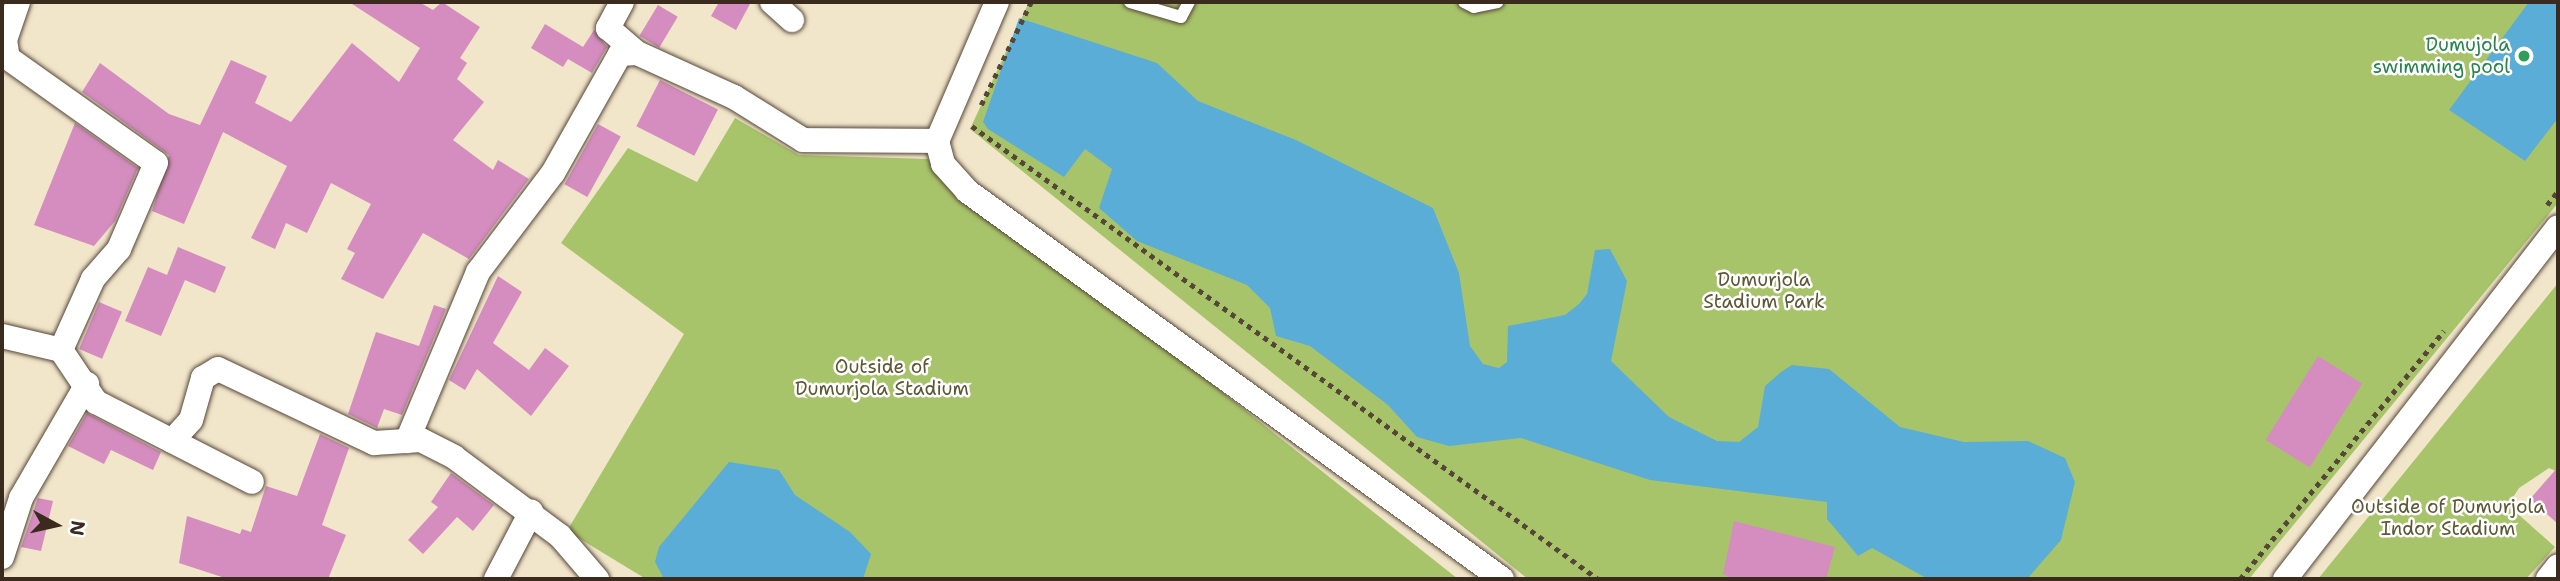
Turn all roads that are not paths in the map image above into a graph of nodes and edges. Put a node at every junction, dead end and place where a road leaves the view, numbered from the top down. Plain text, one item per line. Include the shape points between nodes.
1 (622, 2) edge
2 (772, 2) edge
3 (997, 2) edge
4 (1130, 2) edge
5 (1189, 2) edge
6 (1464, 2) edge
7 (1497, 2) edge
8 (10, 10) edge
9 (792, 20) dead end
10 (637, 53) junction
11 (937, 141) junction
12 (2549, 220) edge
13 (2, 336) edge
14 (61, 350) junction
15 (87, 384) junction
16 (172, 441) junction
17 (407, 441) junction
18 (252, 482) dead end
19 (531, 512) junction
20 (2, 557) edge
21 (2558, 566) edge
22 (496, 579) edge
23 (597, 579) edge
24 (1502, 579) edge
25 (2285, 579) edge
26 (2548, 579) edge

1 - 10 street via 608,27
2 - 9 street
3 - 11 street
4 - 5 lane via 1181,17
6 - 7 lane via 1474,7
8 - 14 street via 8,58 156,163 119,249 93,279
10 - 11 street via 734,97 803,140
10 - 17 street via 620,54 553,173 478,272
11 - 24 street via 943,164 967,191
12 - 25 street
13 - 14 street
14 - 15 street
15 - 16 street via 96,402
15 - 20 street via 21,498
16 - 17 street via 191,420 203,378 218,369 374,443
16 - 18 street
17 - 19 street via 421,440 454,457
19 - 22 street
19 - 23 street
21 - 26 street

